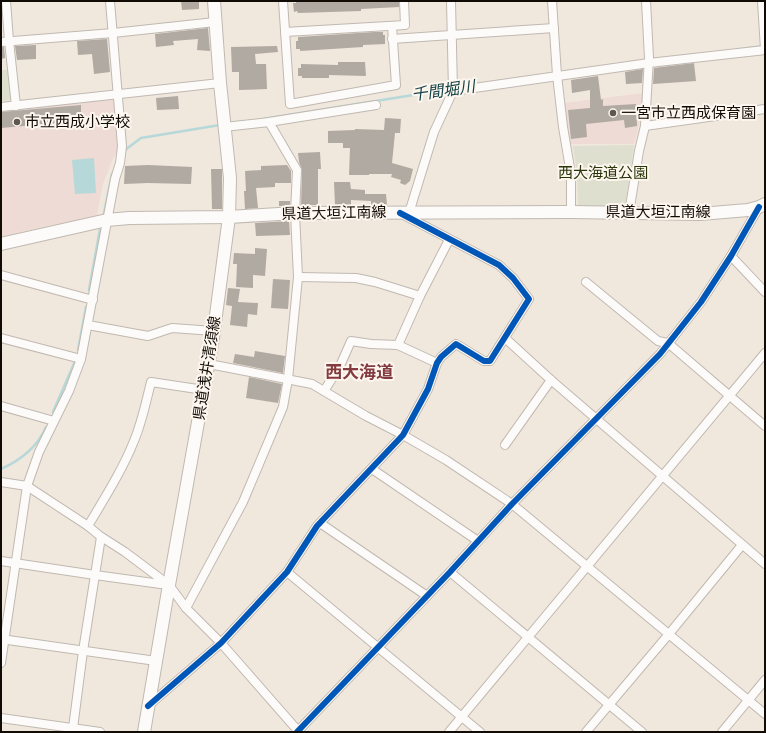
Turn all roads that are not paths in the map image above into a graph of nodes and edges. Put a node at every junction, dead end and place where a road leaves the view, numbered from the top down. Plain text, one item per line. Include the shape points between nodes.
1 (6, 1) edge
2 (110, 1) edge
3 (214, 1) edge
4 (283, 1) edge
5 (404, 1) edge
6 (451, 1) edge
7 (552, 1) edge
8 (646, 1) edge
9 (762, 1) edge
10 (215, 22) junction
11 (392, 26) junction
12 (554, 28) junction
13 (286, 32) junction
14 (113, 33) junction
15 (452, 35) junction
16 (392, 39) junction
17 (764, 40) edge
18 (5, 41) edge
19 (765, 47) edge
20 (649, 61) junction
21 (557, 73) junction
22 (220, 83) junction
23 (454, 87) junction
24 (117, 96) junction
25 (376, 105) dead end
26 (16, 106) junction
27 (1, 107) edge
28 (765, 109) edge
29 (269, 122) junction
30 (224, 124) junction
31 (645, 126) junction
32 (762, 206) edge
33 (295, 212) junction
34 (404, 212) junction
35 (571, 212) junction
36 (629, 213) junction
37 (230, 218) junction
38 (107, 220) junction
39 (449, 240) junction
40 (1, 244) edge
41 (730, 256) junction
42 (1, 276) edge
43 (298, 277) junction
44 (586, 282) dead end
45 (765, 292) edge
46 (420, 296) junction
47 (92, 300) junction
48 (88, 325) junction
49 (214, 331) junction
50 (1, 338) edge
51 (505, 338) junction
52 (668, 343) junction
53 (398, 345) junction
54 (765, 353) edge
55 (81, 359) junction
56 (437, 363) junction
57 (209, 364) junction
58 (288, 379) junction
59 (551, 380) junction
60 (204, 390) junction
61 (324, 391) junction
62 (729, 396) junction
63 (1, 406) edge
64 (596, 419) junction
65 (54, 421) junction
66 (765, 426) edge
67 (403, 435) junction
68 (505, 445) dead end
69 (372, 469) junction
70 (662, 476) junction
71 (1, 482) edge
72 (27, 486) junction
73 (512, 504) junction
74 (320, 523) junction
75 (88, 526) junction
76 (101, 537) junction
77 (478, 541) junction
78 (742, 545) junction
79 (763, 559) edge
80 (1, 561) edge
81 (15, 563) junction
82 (586, 567) junction
83 (287, 572) junction
84 (450, 572) junction
85 (95, 575) junction
86 (168, 585) junction
87 (427, 596) junction
88 (186, 608) junction
89 (669, 634) junction
90 (528, 637) junction
91 (3, 640) edge
92 (221, 643) junction
93 (378, 648) junction
94 (83, 651) junction
95 (156, 661) junction
96 (1, 662) edge
97 (765, 680) edge
98 (749, 700) junction
99 (609, 704) junction
100 (148, 706) junction
101 (765, 714) edge
102 (462, 717) junction
103 (1, 718) edge
104 (73, 728) junction
105 (100, 732) edge
106 (144, 732) edge
107 (298, 732) edge
108 (449, 732) edge
109 (480, 732) edge
110 (586, 732) edge
111 (642, 732) edge
112 (722, 732) edge

1 - 18 street
2 - 14 street
3 - 10 main road, 県道浅井清須線
4 - 13 street
5 - 11 street via 405,25
6 - 15 street
7 - 12 street
8 - 20 street
9 - 17 street
10 - 14 street
10 - 22 main road, 県道浅井清須線
11 - 13 street
11 - 16 street
12 - 15 street
12 - 21 street
13 - 16 street via 290,104 396,86
14 - 18 street
14 - 24 street
15 - 16 street
15 - 23 street
17 - 19 street
18 - 26 street
19 - 20 street via 765,50
20 - 21 street
20 - 31 street
21 - 23 street
21 - 35 street via 571,174
22 - 24 street
22 - 30 main road, 県道浅井清須線
23 - 34 street
24 - 26 street
24 - 38 street via 122,146
25 - 29 street
26 - 27 street
28 - 31 street
29 - 30 street
29 - 33 street via 297,170
30 - 37 main road, 県道浅井清須線 via 230,178
31 - 36 street
32 - 36 main road, 県道大垣江南線 via 700,214
32 - 41 street
33 - 34 main road, 県道大垣江南線
33 - 37 main road, 県道大垣江南線
33 - 43 street
34 - 35 main road, 県道大垣江南線
34 - 39 street
35 - 36 main road, 県道大垣江南線
37 - 38 main road, 県道大垣江南線
37 - 49 main road, 県道浅井清須線
38 - 40 main road, 県道大垣江南線
38 - 47 street
39 - 46 street
39 - 51 street via 499,265 529,299
41 - 45 street
41 - 52 street via 701,302
42 - 47 street
43 - 46 street via 356,278
43 - 58 street
44 - 52 street via 658,341
46 - 53 street
47 - 48 street
48 - 49 street via 148,336 172,328
48 - 55 street
49 - 57 main road, 県道浅井清須線
50 - 55 street
51 - 56 street via 490,361 484,361 456,344
51 - 59 street
52 - 62 street
52 - 64 street
53 - 56 street
53 - 61 street via 351,341 340,366
54 - 62 street
55 - 65 street
56 - 67 street via 428,389
57 - 58 street
57 - 60 main road, 県道浅井清須線
58 - 61 street via 312,384
58 - 88 street via 283,406 242,502
59 - 64 street
59 - 68 street
60 - 75 street via 151,382 134,442
60 - 86 main road, 県道浅井清須線
61 - 67 street
62 - 66 street
62 - 70 street
63 - 65 street
64 - 70 street
64 - 73 street
65 - 72 street
67 - 69 street
67 - 73 street
69 - 74 street
69 - 77 street
70 - 78 street
70 - 82 street
71 - 72 street
72 - 75 street
72 - 81 street
73 - 77 street
73 - 82 street
74 - 83 street
74 - 87 street
75 - 76 street
76 - 85 street
76 - 86 street via 126,552
77 - 84 street
78 - 79 street
78 - 89 street
80 - 81 street
81 - 85 street
81 - 91 street
82 - 89 street
82 - 90 street
83 - 92 street
83 - 93 street
84 - 87 street
84 - 90 street
85 - 86 street
85 - 94 street
86 - 88 street
86 - 95 main road, 県道浅井清須線
87 - 93 street
88 - 92 street
89 - 98 street
89 - 99 street
90 - 99 street
90 - 102 street
91 - 94 street
91 - 96 street
92 - 100 street
92 - 107 street
93 - 102 street
93 - 107 street
94 - 95 street
94 - 104 street
95 - 100 main road, 県道浅井清須線
97 - 98 street
98 - 101 street
98 - 112 street
99 - 110 street
99 - 111 street
100 - 106 main road, 県道浅井清須線
102 - 108 street
102 - 109 street
103 - 104 street
104 - 105 street

